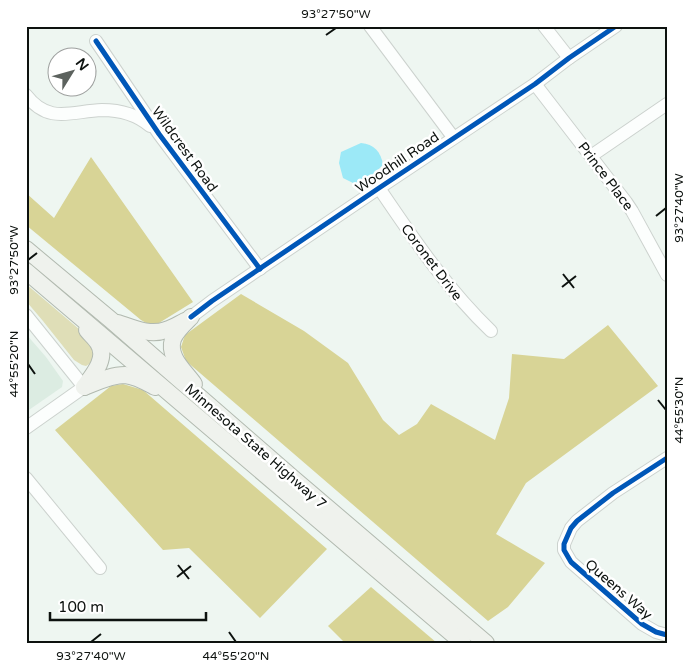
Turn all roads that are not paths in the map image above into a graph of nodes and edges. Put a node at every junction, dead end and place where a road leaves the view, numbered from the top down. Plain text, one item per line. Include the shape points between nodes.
1 (370, 26) edge
2 (544, 26) edge
3 (616, 26) edge
4 (96, 41) dead end
5 (569, 58) junction
6 (535, 84) junction
7 (26, 95) edge
8 (667, 104) edge
9 (159, 134) junction
10 (453, 137) junction
11 (592, 156) junction
12 (379, 188) junction
13 (26, 249) edge
14 (260, 269) junction
15 (26, 270) edge
16 (667, 275) edge
17 (61, 300) junction
18 (26, 315) edge
19 (191, 317) junction
20 (111, 320) junction
21 (491, 332) dead end
22 (84, 387) junction
23 (194, 393) junction
24 (178, 400) junction
25 (26, 428) edge
26 (667, 458) edge
27 (26, 478) edge
28 (100, 568) dead end
29 (667, 634) edge
30 (463, 643) edge
31 (486, 643) edge

1 - 10 street
2 - 5 street
3 - 5 street, Woodhill Road
4 - 9 street, Wildcrest Road
5 - 6 street, Woodhill Road
6 - 10 street, Woodhill Road
6 - 11 street, Prince Place
7 - 9 street via 40,109 53,114 101,110 133,115
8 - 11 street
9 - 14 street, Wildcrest Road
10 - 12 street, Woodhill Road
11 - 16 street, Prince Place via 632,211
12 - 14 street, Woodhill Road
12 - 21 street, Coronet Drive via 445,281
13 - 20 main road, Minnesota State Highway 7
14 - 19 street, Woodhill Road
15 - 17 main road, Minnesota State Highway 7
17 - 22 main road via 99,344 98,369
17 - 24 main road, Minnesota State Highway 7
18 - 22 street
19 - 20 main road via 166,330 153,332
19 - 23 main road via 176,333 172,347 176,360 195,387
20 - 23 main road, Minnesota State Highway 7
22 - 24 main road via 126,375
22 - 25 street
23 - 31 main road, Minnesota State Highway 7
24 - 30 main road, Minnesota State Highway 7
26 - 29 street, Queens Way via 577,521 564,544 570,562 642,624
27 - 28 street

